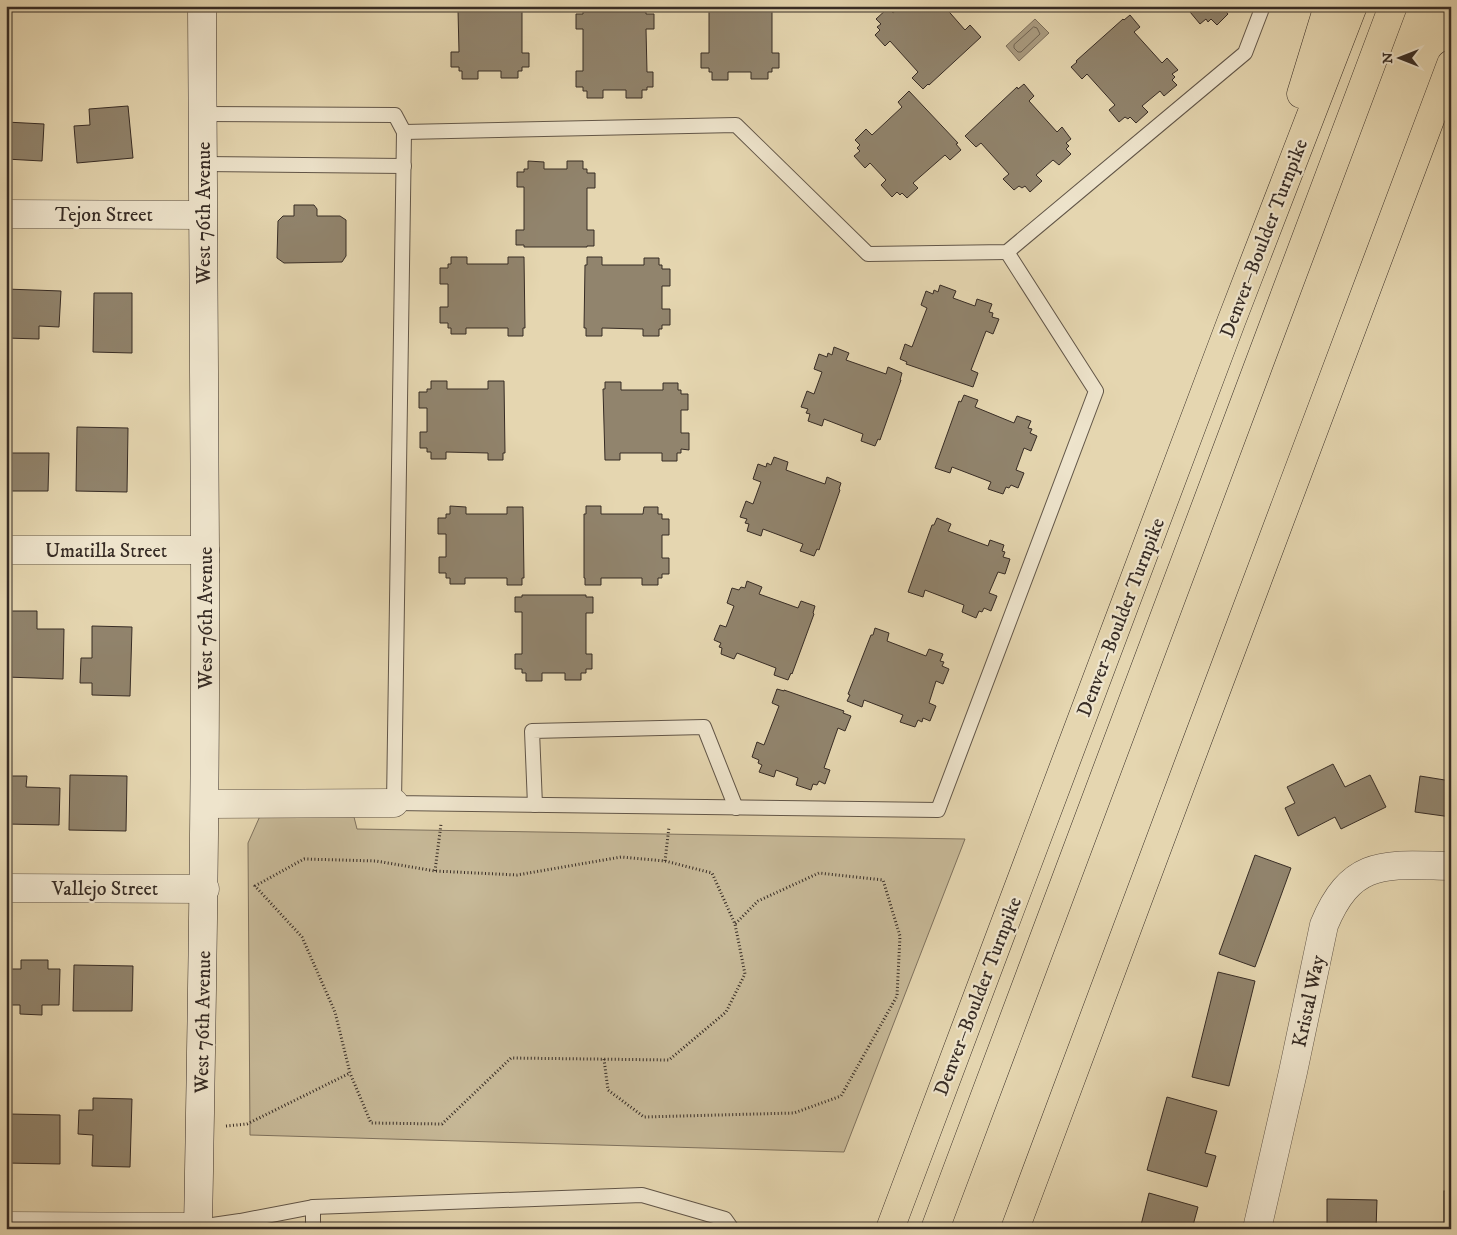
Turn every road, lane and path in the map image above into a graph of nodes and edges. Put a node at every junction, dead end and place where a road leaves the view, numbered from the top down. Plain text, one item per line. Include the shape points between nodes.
1 (202, 6) edge
2 (1263, 6) edge
3 (1328, 6) edge
4 (1353, 6) edge
5 (1393, 6) edge
6 (1451, 64) edge
7 (202, 114) junction
8 (1451, 116) edge
9 (404, 132) junction
10 (202, 164) junction
11 (404, 166) junction
12 (6, 214) edge
13 (202, 215) junction
14 (1007, 252) junction
15 (1356, 320) junction
16 (1231, 322) junction
17 (6, 550) edge
18 (205, 550) junction
19 (394, 803) junction
20 (205, 804) junction
21 (444, 804) junction
22 (535, 805) junction
23 (669, 807) junction
24 (736, 808) junction
25 (665, 861) junction
26 (1451, 866) edge
27 (435, 871) junction
28 (6, 888) edge
29 (204, 889) junction
30 (735, 924) junction
31 (604, 1059) junction
32 (350, 1073) junction
33 (200, 1128) junction
34 (313, 1207) junction
35 (6, 1226) edge
36 (198, 1228) edge
37 (313, 1229) edge
38 (732, 1229) edge
39 (890, 1229) edge
40 (935, 1229) edge
41 (1014, 1229) edge
42 (1257, 1229) edge

1 - 7 street, West 76th Avenue
2 - 14 lane via 1245,52
3 - 16 highway
4 - 16 highway, Denver–Boulder Turnpike
5 - 40 highway
6 - 15 highway
7 - 9 lane via 395,115
7 - 10 street, West 76th Avenue
8 - 15 highway
9 - 11 lane
9 - 14 lane via 736,125 868,254
10 - 11 lane
10 - 13 street, West 76th Avenue
11 - 19 lane
12 - 13 street, Tejon Street
13 - 18 street, West 76th Avenue
14 - 24 lane via 1096,391 938,810
15 - 41 highway
16 - 39 highway, Denver–Boulder Turnpike
17 - 18 street, Umatilla Street
18 - 20 street, West 76th Avenue
19 - 20 street
19 - 21 lane
20 - 29 street, West 76th Avenue
21 - 22 lane
21 - 27 path
22 - 23 lane
22 - 24 lane via 532,730 704,727
23 - 24 lane
23 - 25 path
25 - 27 path via 621,858 517,874
25 - 30 path via 712,873
26 - 42 street, Kristal Way via 1392,865 1371,870 1349,884 1332,904 1324,925
27 - 32 path via 376,861 304,859 255,886 302,938 334,1012
28 - 29 street, Vallejo Street
29 - 33 street, West 76th Avenue
30 - 31 path via 744,974 726,1012 669,1060
30 - 31 path via 758,901 819,873 883,880 900,936 897,996 841,1096 794,1113 644,1117 608,1090
31 - 32 path via 511,1058 442,1124 370,1123
32 - 33 path via 247,1124
33 - 36 street, West 76th Avenue
34 - 36 lane
34 - 37 lane
34 - 38 lane via 642,1195 725,1219
35 - 36 street

